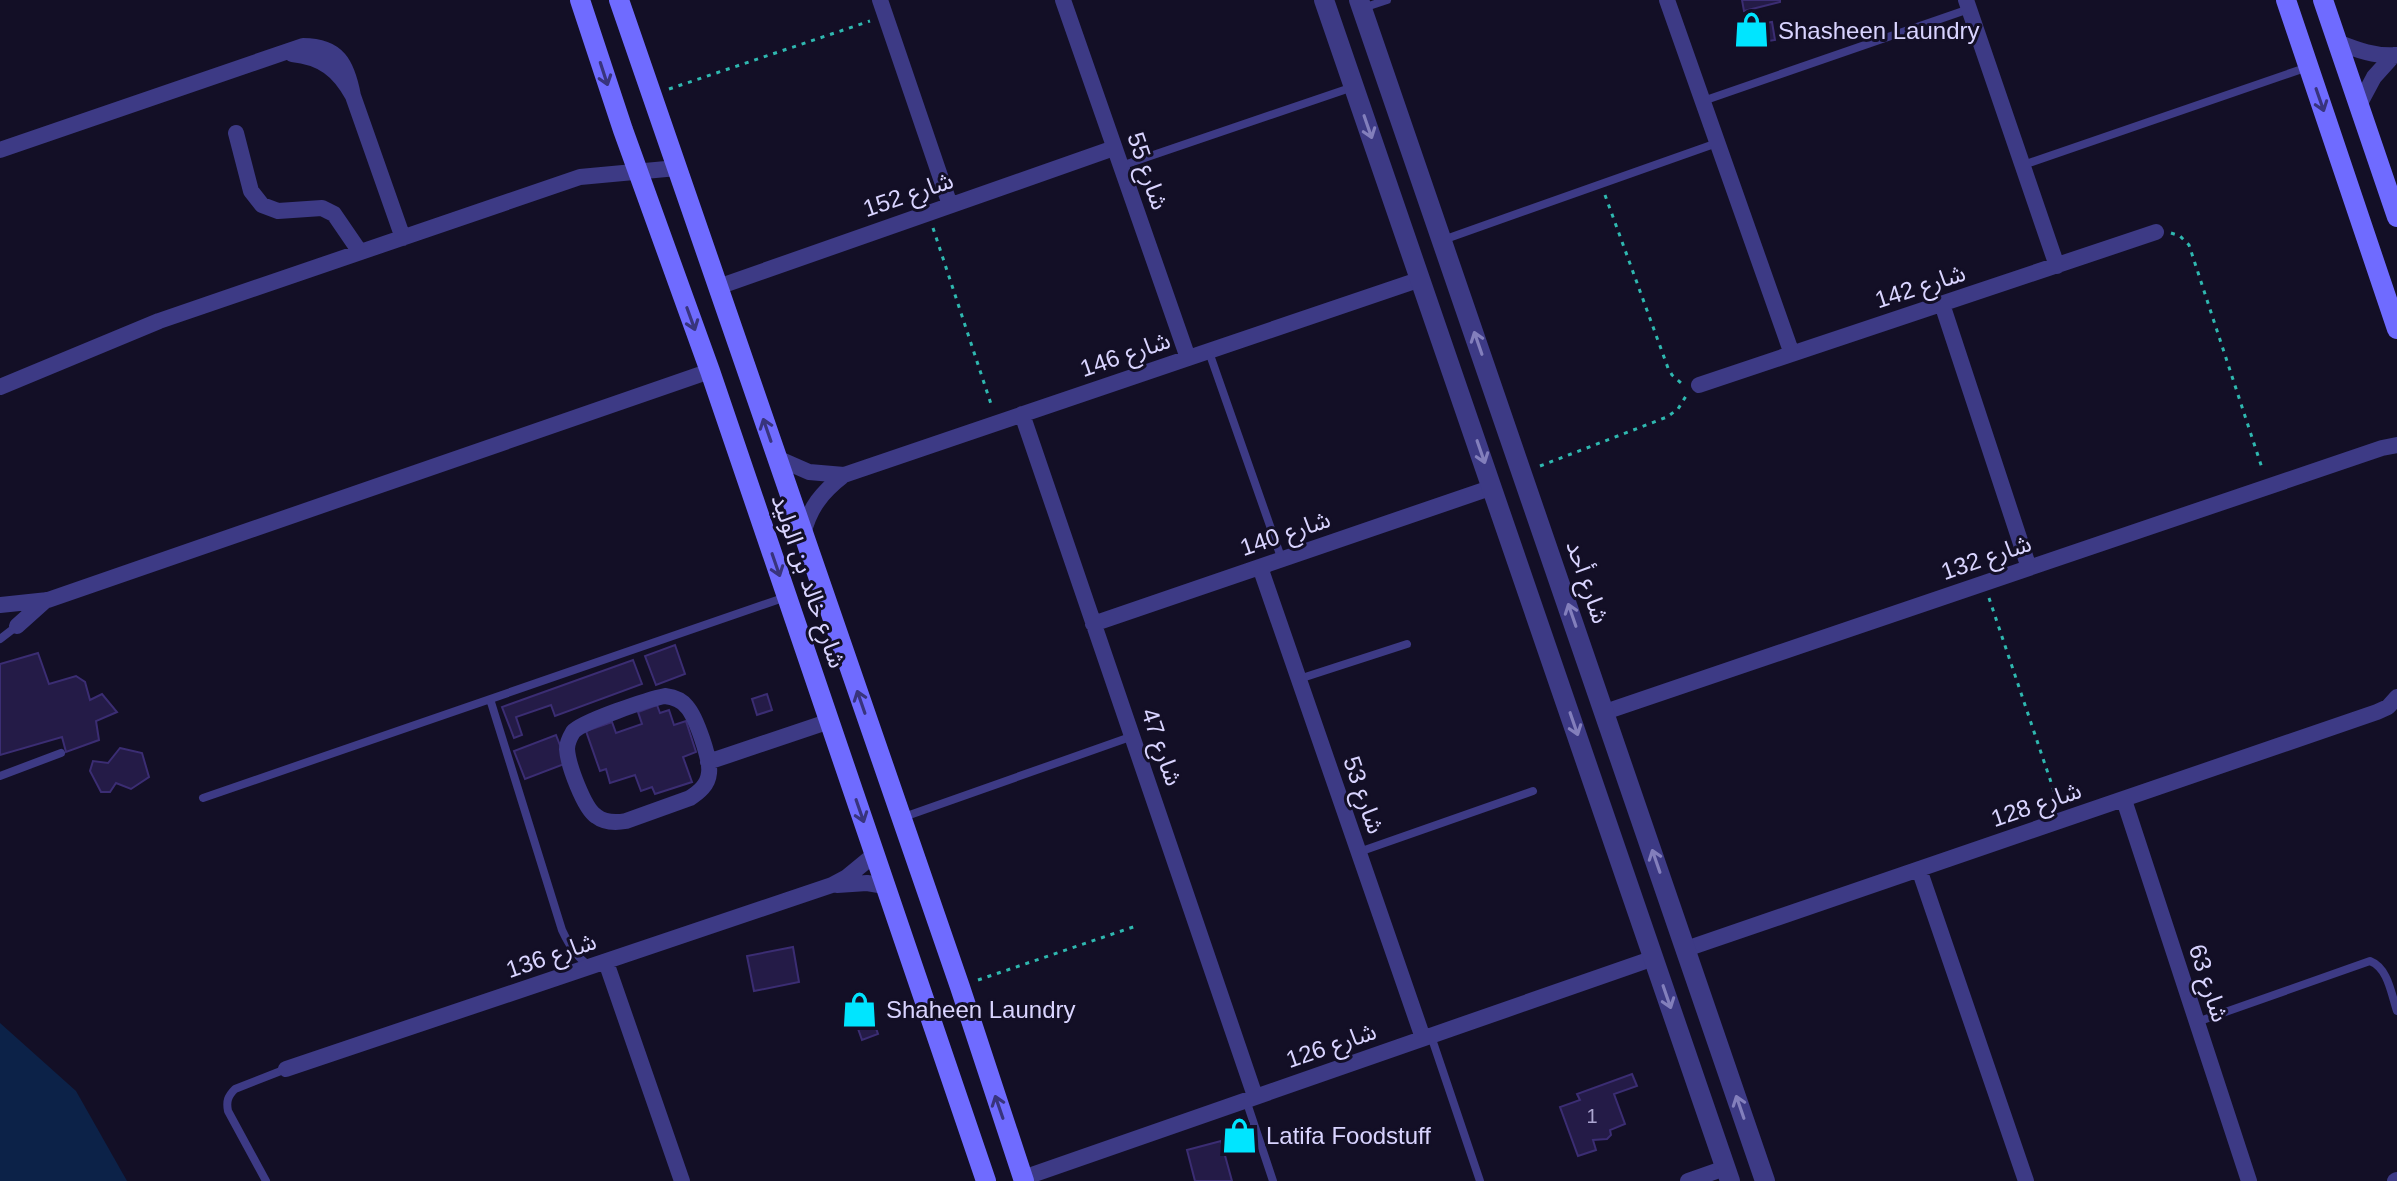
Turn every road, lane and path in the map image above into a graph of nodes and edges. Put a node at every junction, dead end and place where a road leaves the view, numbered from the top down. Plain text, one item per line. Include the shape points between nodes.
1 (580, 0) edge
2 (619, 0) edge
3 (1063, 0) edge
4 (1324, 0) edge
5 (1387, 0) edge
6 (1667, 0) edge
7 (2286, 0) edge
8 (2323, 0) edge
9 (1361, 4) edge
10 (1968, 4) edge
11 (882, 8) edge
12 (2337, 42) junction
13 (2396, 55) edge
14 (2309, 67) junction
15 (1354, 87) junction
16 (652, 94) junction
17 (1702, 101) junction
18 (2359, 105) junction
19 (236, 133) dead end
20 (1717, 143) junction
21 (1114, 148) junction
22 (0, 150) edge
23 (2023, 165) junction
24 (1121, 166) junction
25 (677, 168) junction
26 (638, 173) junction
27 (1601, 184) junction
28 (950, 205) junction
29 (928, 213) junction
30 (2397, 217) edge
31 (2156, 232) joint
32 (403, 238) junction
33 (1443, 240) junction
34 (360, 252) junction
35 (2057, 266) junction
36 (2388, 277) edge
37 (1421, 279) junction
38 (718, 287) junction
39 (1942, 304) junction
40 (2396, 324) edge
41 (1209, 351) junction
42 (1792, 354) junction
43 (1188, 358) junction
44 (710, 371) junction
45 (1492, 384) junction
46 (1695, 385) junction
47 (0, 387) edge
48 (1463, 398) junction
49 (1022, 414) junction
50 (997, 423) junction
51 (2397, 438) edge
52 (2389, 446) edge
53 (777, 458) junction
54 (1523, 473) junction
55 (844, 475) junction
56 (2268, 486) junction
57 (1493, 487) junction
58 (803, 535) junction
59 (1282, 560) junction
60 (1260, 567) junction
61 (2029, 568) junction
62 (1984, 583) junction
63 (787, 597) junction
64 (48, 600) junction
65 (0, 605) edge
66 (1093, 624) junction
67 (17, 626) joint
68 (0, 639) edge
69 (1407, 644) dead end
70 (1298, 680) junction
71 (2397, 697) edge
72 (490, 699) junction
73 (1605, 712) junction
74 (830, 721) junction
75 (1133, 736) junction
76 (61, 753) dead end
77 (708, 762) junction
78 (0, 776) edge
79 (1533, 791) dead end
80 (203, 798) dead end
81 (2124, 800) junction
82 (901, 818) junction
83 (2064, 820) junction
84 (1358, 852) junction
85 (875, 854) junction
86 (1919, 869) junction
87 (832, 885) junction
88 (885, 886) junction
89 (1675, 919) junction
90 (1136, 926) dead end
91 (938, 927) junction
92 (1644, 930) junction
93 (903, 937) junction
94 (1686, 949) junction
95 (1654, 958) junction
96 (598, 964) junction
97 (957, 981) junction
98 (920, 986) junction
99 (2397, 1011) edge
100 (2197, 1022) junction
101 (1426, 1037) junction
102 (286, 1069) joint
103 (1251, 1098) junction
104 (1728, 1174) edge
105 (1024, 1180) edge
106 (266, 1181) edge
107 (682, 1181) edge
108 (986, 1181) edge
109 (1273, 1181) edge
110 (1480, 1181) edge
111 (1688, 1181) edge
112 (1765, 1181) edge
113 (2026, 1181) edge
114 (2249, 1181) edge

1 -> 26 main road, شارع خالد بن الوليد
2 - 16 main road, شارع خالد بن الوليد
3 - 21 street, شارع 55
4 - 15 street
5 - 9 lane
6 - 17 street
7 - 14 main road
8 - 12 main road
9 - 33 street, شارع أحد
10 - 17 lane
10 - 23 street
11 - 16 path
11 - 28 street
12 - 13 street via 2366,53
12 - 18 main road
13 - 18 street via 2374,77
14 - 23 lane
14 -> 36 main road
15 - 24 lane
15 -> 37 street
16 - 25 main road, شارع خالد بن الوليد
17 - 20 street
18 - 30 main road
19 - 34 street via 251,191 262,205 278,211 322,208 334,214
20 - 27 lane
20 - 42 street
21 - 24 street, شارع 55
21 - 28 street, شارع 152
22 - 32 street via 303,46 316,46 345,66
23 - 35 street
24 - 43 street, شارع 55
25 - 26 street
25 - 38 main road, شارع خالد بن الوليد
26 - 32 street via 580,177
26 -> 44 main road, شارع خالد بن الوليد
27 - 33 lane
27 - 46 path via 1668,368 1677,380
28 - 29 street, شارع 152
29 - 38 street, شارع 152
29 - 50 path
31 - 35 street, شارع 142
31 - 56 path via 2180,236 2189,245
32 - 34 street
45 -> 33 street, شارع أحد
34 - 47 street via 159,321
35 - 39 street, شارع 142
36 - 40 main road
37 - 41 street, شارع 146
37 - 48 street
53 -> 38 main road, شارع خالد بن الوليد
39 - 42 street, شارع 142
39 - 61 street
41 - 43 street, شارع 146
41 - 59 lane
42 - 46 street, شارع 142
43 - 49 street, شارع 146
44 -> 63 main road, شارع خالد بن الوليد
44 - 64 street
45 - 48 street via 1476,381
45 - 54 street, شارع أحد
46 - 54 path via 1667,417
48 -> 57 street
49 - 50 street, شارع 146
49 - 66 street, شارع 47
50 - 55 street, شارع 146
51 - 52 street, شارع 132
52 - 56 street, شارع 132
53 - 55 street, شارع 146 via 809,472
53 - 58 main road, شارع خالد بن الوليد
73 -> 54 street, شارع أحد
55 - 58 street, شارع 146 via 816,500
56 - 61 street, شارع 132
57 - 59 street, شارع 140
57 -> 92 street
82 -> 58 main road, شارع خالد بن الوليد
59 - 60 street, شارع 140
60 - 66 street, شارع 140
60 - 70 street, شارع 53
61 - 62 street, شارع 132
62 - 73 street, شارع 132
62 - 83 path
63 - 72 lane
63 - 74 main road, شارع خالد بن الوليد
64 - 65 street
64 - 67 street
66 - 75 street, شارع 47
67 - 68 lane
69 - 70 lane
70 - 84 street, شارع 53
71 - 81 street, شارع 128 via 2377,712
72 - 80 lane
72 - 96 lane via 568,945 578,957
89 -> 73 street, شارع أحد
74 - 77 street
74 -> 85 main road, شارع خالد بن الوليد
75 - 82 lane
75 - 103 street, شارع 47
76 - 78 lane
77 - 77 street via 688,707 673,697 656,698 585,724 568,742 585,802 606,821 626,821 690,798 706,783
79 - 84 lane
81 - 83 street, شارع 128
81 - 100 street, شارع 63
82 - 91 main road, شارع خالد بن الوليد
83 - 86 street, شارع 128
84 - 101 street, شارع 53
85 - 87 street, شارع 136
85 - 88 main road, شارع خالد بن الوليد
86 - 94 street, شارع 128
86 - 113 street
87 - 88 street, شارع 136
87 - 96 street, شارع 136
88 - 93 main road, شارع خالد بن الوليد
89 - 92 street via 1666,933
89 - 94 street, شارع أحد
90 - 97 path
91 - 93 main road via 924,943
91 - 97 main road, شارع خالد بن الوليد
92 - 95 street
93 - 98 main road, شارع خالد بن الوليد
112 -> 94 street, شارع أحد
95 - 101 street, شارع 126
95 -> 104 street
96 - 102 street, شارع 136
96 - 107 street
97 - 98 main road via 941,968 933,969
105 -> 97 main road, شارع خالد بن الوليد
98 - 108 main road, شارع خالد بن الوليد
99 - 100 lane via 2384,973 2370,961
100 - 114 street, شارع 63
101 - 103 street, شارع 126
101 - 110 lane
102 - 106 lane via 235,1089 227,1103
103 - 105 street, شارع 126
103 - 109 lane
104 - 111 street

